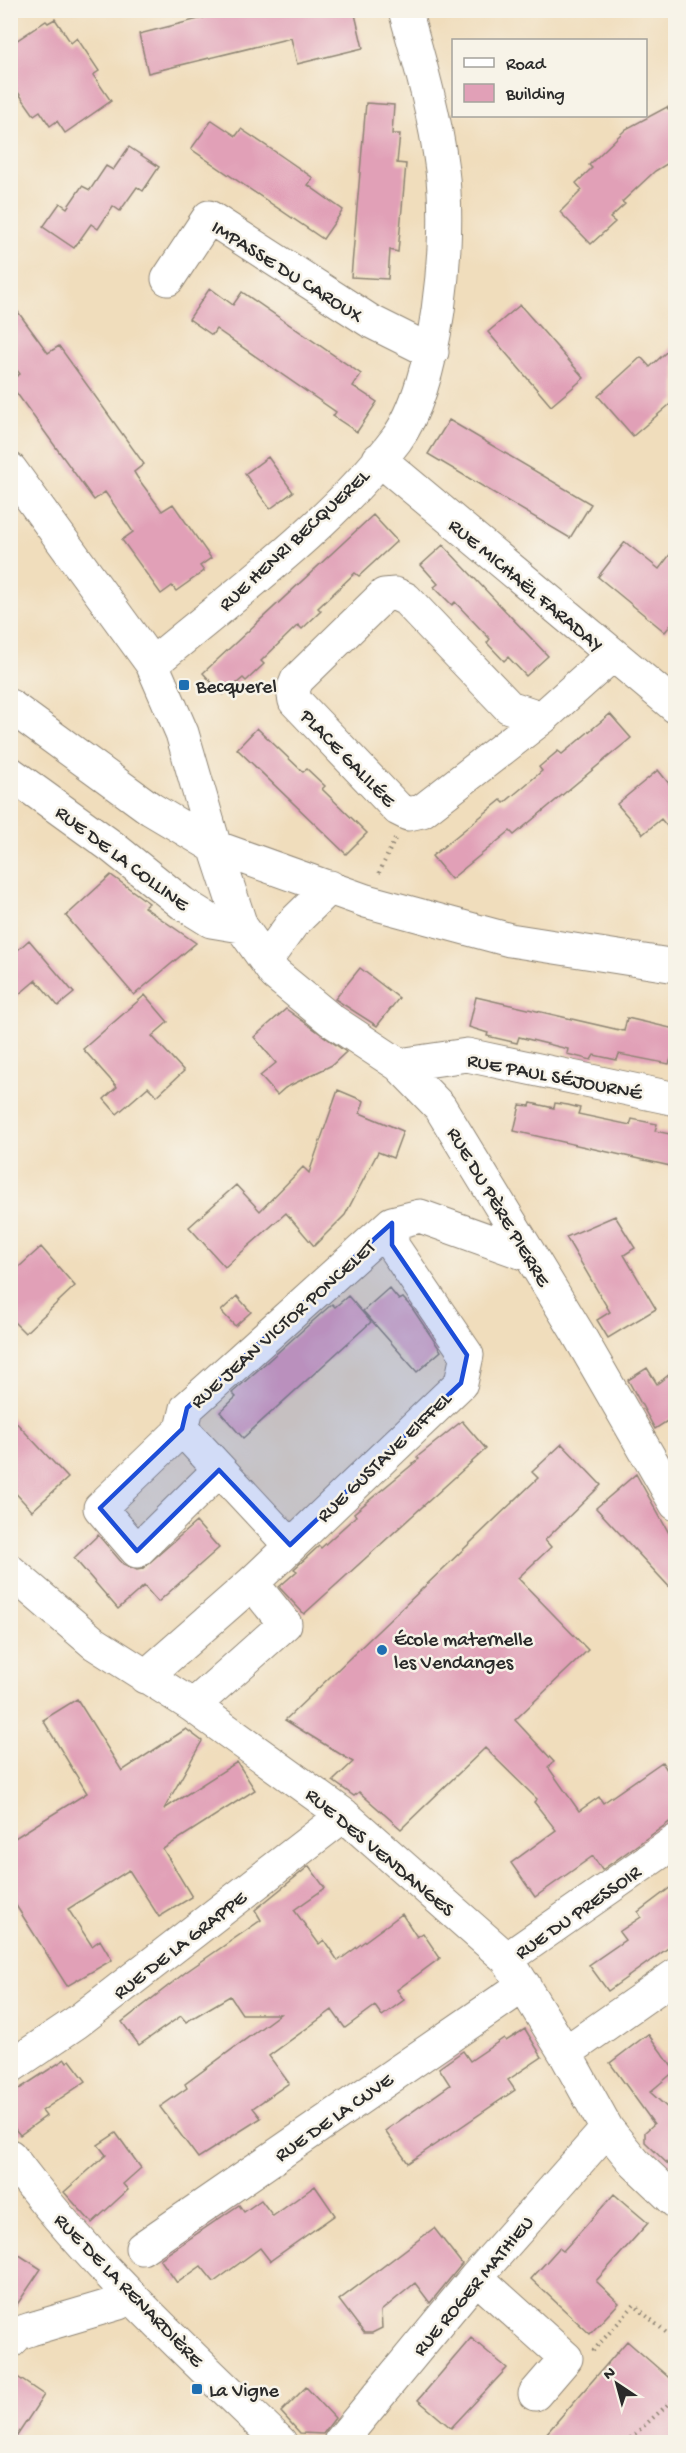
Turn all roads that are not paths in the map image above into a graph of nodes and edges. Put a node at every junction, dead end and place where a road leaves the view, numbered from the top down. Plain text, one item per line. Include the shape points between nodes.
1 (405, 10) edge
2 (168, 279) dead end
3 (432, 352) junction
4 (379, 459) junction
5 (10, 469) edge
6 (611, 656) junction
7 (152, 664) junction
8 (10, 706) edge
9 (675, 707) edge
10 (542, 718) junction
11 (10, 773) edge
12 (215, 847) junction
13 (330, 887) junction
14 (241, 926) junction
15 (266, 960) junction
16 (675, 966) edge
17 (399, 1065) junction
18 (675, 1099) edge
19 (392, 1223) junction
20 (529, 1256) junction
21 (183, 1429) junction
22 (219, 1470) junction
23 (675, 1504) edge
24 (290, 1545) junction
25 (10, 1571) edge
26 (252, 1583) junction
27 (145, 1677) junction
28 (193, 1706) junction
29 (344, 1815) junction
30 (675, 1841) edge
31 (515, 1972) junction
32 (675, 1975) edge
33 (565, 2053) junction
34 (10, 2067) edge
35 (607, 2129) junction
36 (10, 2156) edge
37 (675, 2202) edge
38 (142, 2248) dead end
39 (476, 2277) junction
40 (129, 2294) junction
41 (10, 2342) edge
42 (535, 2394) dead end
43 (280, 2442) edge
44 (340, 2442) edge

1 - 3 street, RUE HENRI BECQUEREL via 425,77 442,172 443,257
2 - 3 street, IMPASSE DU CAROUX via 209,217 370,321
3 - 4 street, RUE HENRI BECQUEREL via 415,405 398,438
4 - 6 street, RUE MICHAËL FARADAY
4 - 7 street, RUE HENRI BECQUEREL via 338,504
5 - 7 street, RUE DU PÈRE PIERRE
6 - 9 street, RUE MICHAËL FARADAY
6 - 10 street, PLACE GALILÉE
7 - 12 street, RUE DU PÈRE PIERRE via 182,733
8 - 12 street via 151,808
10 - 10 street, PLACE GALILÉE via 509,706 406,599 395,594 384,595 297,680 293,690 295,701 398,809 408,814 422,811
11 - 14 street, RUE DE LA COLLINE via 182,903 211,921
12 - 13 street
12 - 14 street, RUE DU PÈRE PIERRE
13 - 15 street via 292,924
13 - 16 street via 510,940
14 - 15 street, RUE DU PÈRE PIERRE
15 - 17 street, RUE DU PÈRE PIERRE via 275,974 331,1020
17 - 18 street, RUE PAUL SÉJOURNÉ via 466,1055
17 - 20 street, RUE DU PÈRE PIERRE via 440,1107
19 - 20 street via 420,1216
19 - 21 street, RUE JEAN VICTOR PONCELET via 187,1408
19 - 24 street, RUE GUSTAVE EIFFEL via 392,1245 467,1355 461,1383
20 - 23 street, RUE DU PÈRE PIERRE
21 - 22 street, RUE JEAN VICTOR PONCELET
21 - 22 street, RUE JEAN VICTOR PONCELET via 100,1508 137,1551
22 - 24 street, RUE JEAN VICTOR PONCELET
24 - 26 street, RUE GUSTAVE EIFFEL
25 - 27 street, RUE DES VENDANGES via 94,1643
26 - 27 street, RUE GUSTAVE EIFFEL
26 - 28 street via 285,1624
27 - 28 street, RUE DES VENDANGES
28 - 29 street, RUE DES VENDANGES
29 - 31 street, RUE DES VENDANGES
29 - 34 street, RUE DE LA GRAPPE via 77,2022
30 - 31 street, RUE DU PRESSOIR
31 - 33 street, RUE DES VENDANGES
31 - 38 street, RUE DE LA CUVE
32 - 33 street
33 - 35 street, RUE DES VENDANGES
35 - 37 street, RUE DES VENDANGES
35 - 39 street, RUE ROGER MATHIEU
36 - 40 street, RUE DE LA RENARDIÈRE
39 - 42 street via 566,2358
39 - 44 street, RUE ROGER MATHIEU
40 - 41 street via 118,2303 19,2333
40 - 43 street, RUE DE LA RENARDIÈRE

